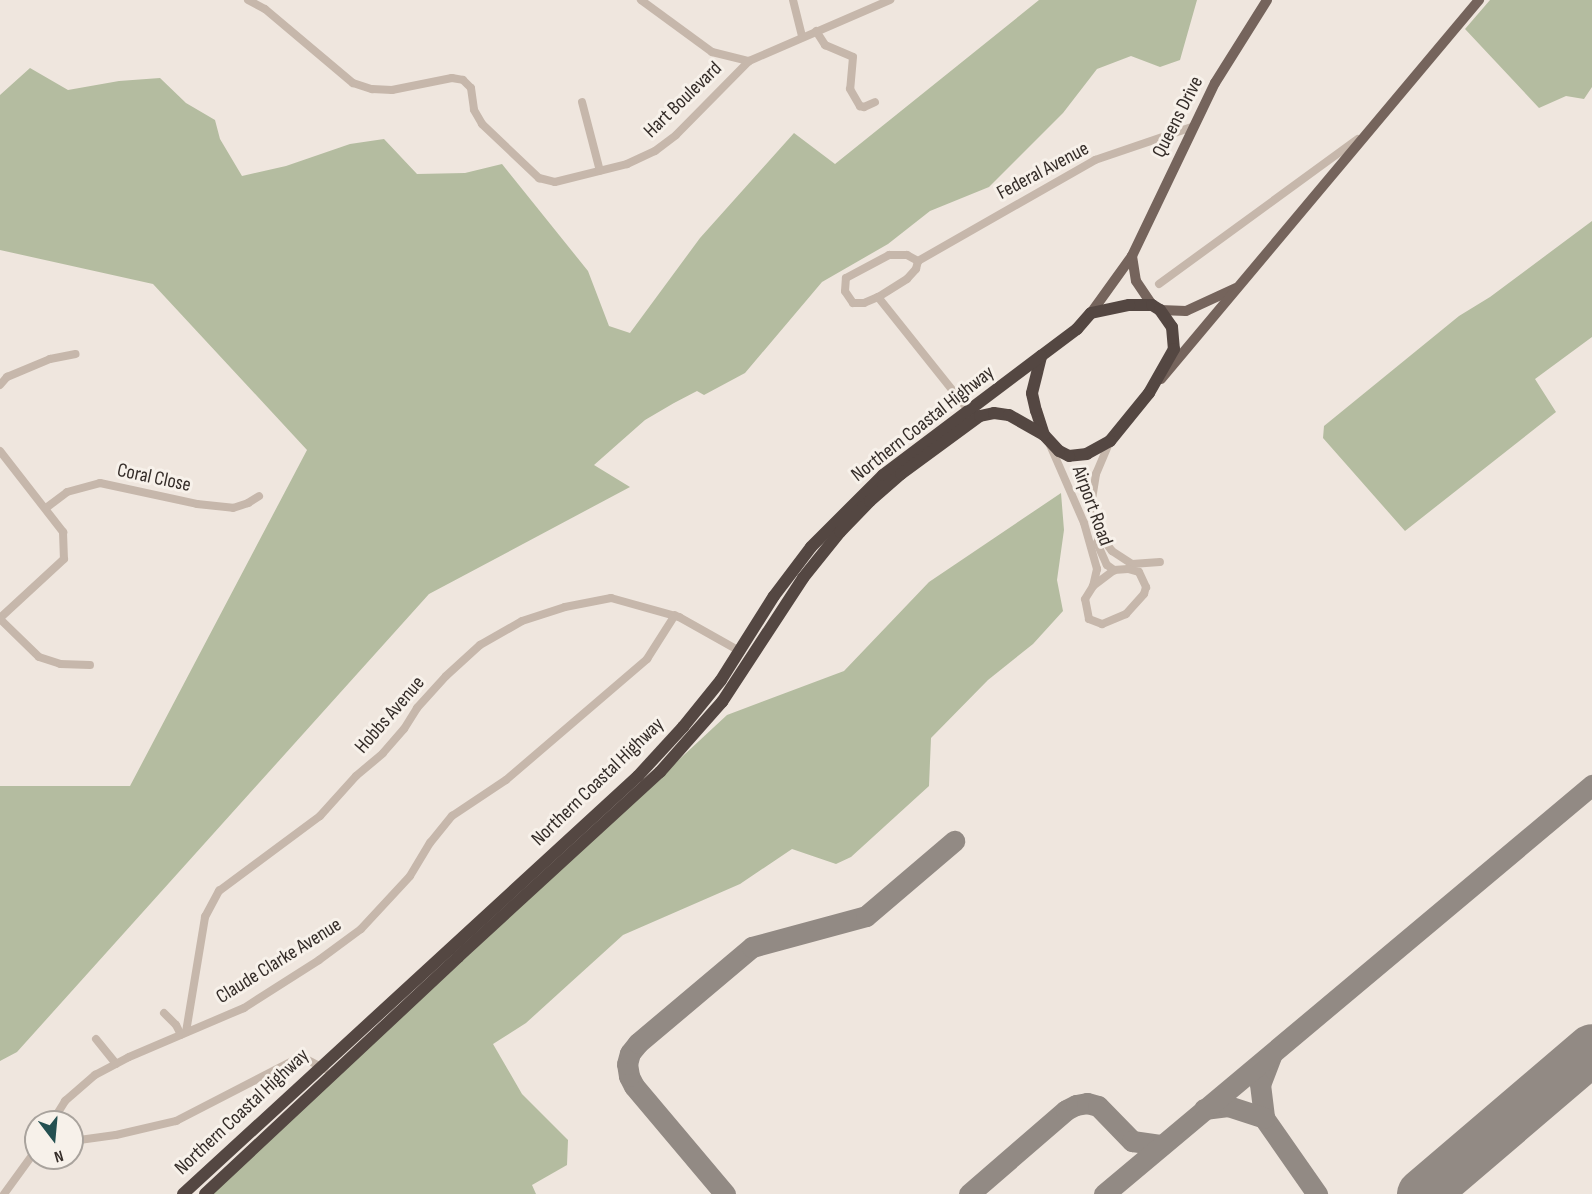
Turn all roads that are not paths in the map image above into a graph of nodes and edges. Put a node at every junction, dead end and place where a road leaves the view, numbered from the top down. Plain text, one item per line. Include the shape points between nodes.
1 (248, 0) edge
2 (641, 0) edge
3 (793, 0) edge
4 (890, 0) edge
5 (1267, 0) edge
6 (1479, 0) edge
7 (816, 31) junction
8 (802, 38) junction
9 (749, 61) junction
10 (582, 102) dead end
11 (875, 102) dead end
12 (1192, 127) junction
13 (1373, 129) junction
14 (600, 171) junction
15 (1132, 256) junction
16 (918, 261) junction
17 (1159, 284) dead end
18 (1242, 285) junction
19 (878, 297) junction
20 (1156, 308) junction
21 (1091, 313) junction
22 (76, 354) dead end
23 (1041, 356) junction
24 (0, 384) edge
25 (1149, 393) junction
26 (969, 411) junction
27 (1046, 437) junction
28 (1110, 441) junction
29 (0, 451) edge
30 (259, 496) dead end
31 (46, 508) junction
32 (1100, 535) junction
33 (1160, 561) dead end
34 (1114, 570) junction
35 (1093, 586) junction
36 (675, 615) junction
37 (0, 618) edge
38 (741, 651) junction
39 (90, 665) dead end
40 (165, 1013) dead end
41 (183, 1033) junction
42 (96, 1039) dead end
43 (116, 1064) junction
44 (320, 1066) junction
45 (333, 1076) junction
46 (59, 1110) edge
47 (84, 1139) edge
48 (24, 1166) edge
49 (4, 1194) edge
50 (183, 1194) edge
51 (205, 1194) edge

1 - 14 street, Hart Boulevard via 265,9 353,82 372,89 392,90 452,78 463,80 471,88 474,110 482,124 545,181
2 - 9 street via 712,52
3 - 8 street
4 - 7 street, Hart Boulevard
5 - 12 main road, Queens Drive
6 - 13 main road
7 - 8 street, Hart Boulevard
7 - 11 street via 825,45 853,57 850,89 860,106
8 - 9 street, Hart Boulevard
9 - 14 street, Hart Boulevard via 665,144 641,158
10 - 14 street
12 - 15 main road, Queens Drive
12 - 16 street, Federal Avenue via 1095,160
13 - 17 street
13 - 18 main road
15 - 20 main road via 1136,280
15 - 21 main road, Queens Drive
16 - 19 street via 907,279
16 - 19 street via 907,255 889,255 846,278 845,291 853,303
18 - 20 main road via 1186,311
18 - 25 main road
19 - 26 street
20 - 21 highway via 1129,305
20 - 25 highway via 1172,327 1174,349
21 - 23 highway via 1077,329
22 - 24 street via 50,359 7,377
23 - 26 highway, Northern Coastal Highway
23 - 27 highway via 1032,393
25 - 28 highway
26 - 38 highway, Northern Coastal Highway via 882,475 811,547 774,596
27 - 28 highway via 1069,456 1087,454
27 - 35 street, Airport Road via 1084,523 1097,569
27 - 45 highway, Northern Coastal Highway via 1009,415 994,412 980,416 870,501 802,578 722,702 660,772
28 - 32 street, Airport Road via 1096,474 1091,504
29 - 31 street
30 - 31 street, Coral Close via 233,508 100,483 67,492
31 - 37 street via 63,531 64,559
32 - 33 street, Airport Road via 1112,552 1132,564
32 - 34 street, Airport Road via 1100,552
34 - 35 street, Airport Road
34 - 35 street, Airport Road via 1135,571 1145,580 1144,594 1126,614 1102,624 1089,619 1085,599
36 - 38 street, Hobbs Avenue
36 - 41 street, Claude Clarke Avenue via 647,659 506,780 452,816 410,876 361,928 244,1008
36 - 41 street, Hobbs Avenue via 611,598 522,621 480,645 446,676 382,753 320,816 219,891 205,917
37 - 39 street via 39,657 60,664
38 - 44 highway, Northern Coastal Highway via 683,727 638,776
40 - 41 street
41 - 43 street, Claude Clarke Avenue
42 - 43 street
43 - 46 street, Claude Clarke Avenue via 79,1087
44 - 45 street
44 - 47 street via 306,1059 294,1060 176,1121
44 - 50 highway, Northern Coastal Highway
45 - 51 highway, Northern Coastal Highway
48 - 49 street

